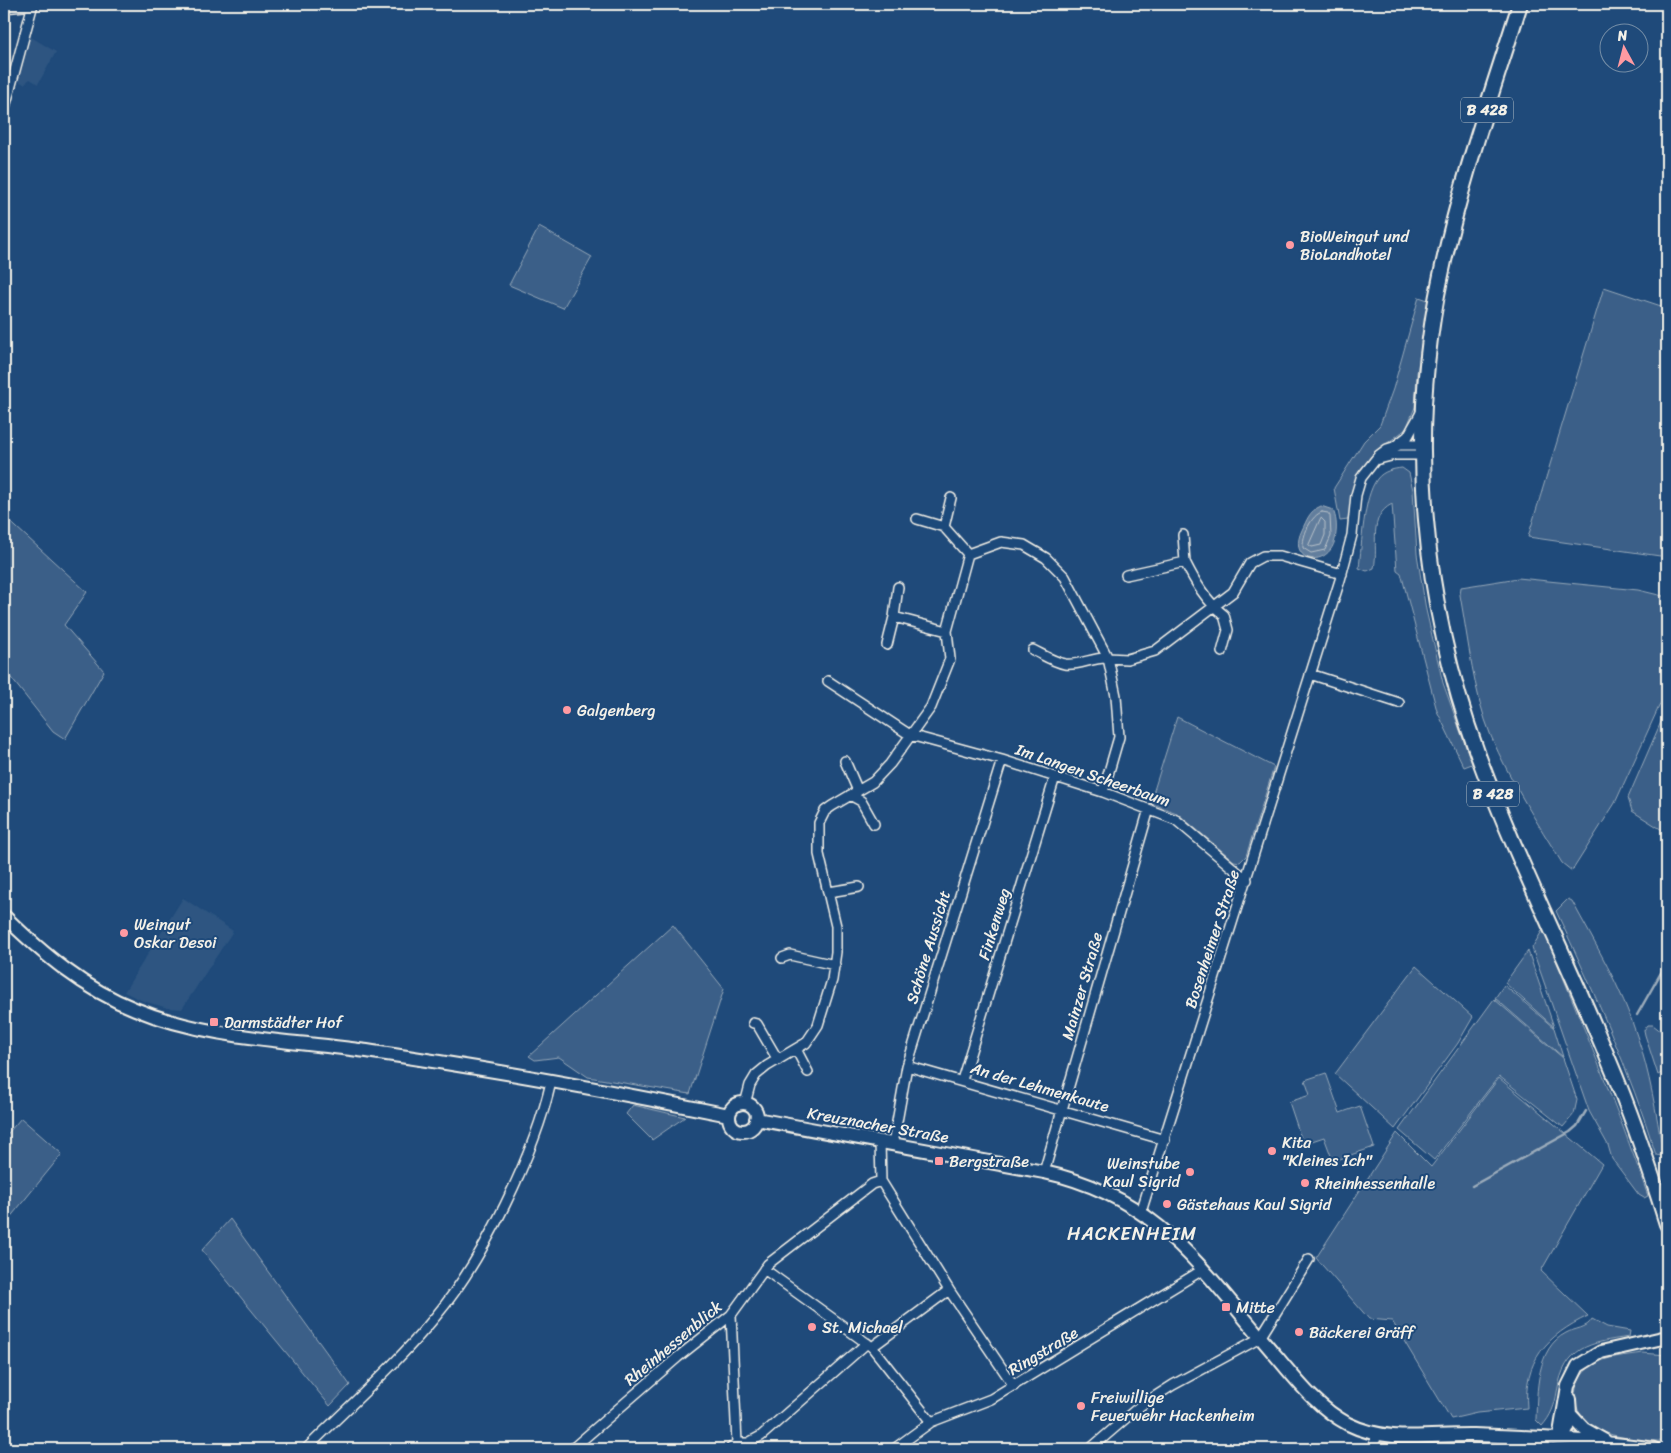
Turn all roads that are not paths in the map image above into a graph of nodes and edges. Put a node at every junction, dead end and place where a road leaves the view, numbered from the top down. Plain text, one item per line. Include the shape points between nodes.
1 (33, 4) edge
2 (1520, 4) edge
3 (4, 8) edge
4 (4, 111) edge
5 (1424, 408) junction
6 (1395, 446) junction
7 (1423, 450) junction
8 (1374, 460) junction
9 (951, 498) dead end
10 (917, 519) dead end
11 (944, 527) junction
12 (1183, 535) dead end
13 (968, 554) junction
14 (1185, 562) junction
15 (1342, 574) junction
16 (1126, 575) dead end
17 (898, 587) dead end
18 (1215, 608) junction
19 (894, 617) junction
20 (948, 631) junction
21 (887, 646) dead end
22 (1033, 650) dead end
23 (1222, 652) dead end
24 (1108, 658) junction
25 (1310, 674) junction
26 (828, 681) dead end
27 (1399, 703) dead end
28 (910, 735) junction
29 (1002, 760) junction
30 (845, 761) dead end
31 (1055, 777) junction
32 (1103, 792) junction
33 (854, 793) junction
34 (1148, 809) junction
35 (874, 824) dead end
36 (1247, 880) junction
37 (859, 887) dead end
38 (829, 892) junction
39 (4, 916) edge
40 (782, 958) dead end
41 (835, 964) junction
42 (753, 1023) dead end
43 (796, 1049) junction
44 (778, 1060) junction
45 (907, 1066) junction
46 (808, 1072) dead end
47 (962, 1080) junction
48 (551, 1082) junction
49 (745, 1104) junction
50 (1062, 1110) junction
51 (729, 1115) junction
52 (756, 1119) junction
53 (1165, 1140) junction
54 (887, 1143) junction
55 (1044, 1172) junction
56 (881, 1181) junction
57 (1141, 1212) junction
58 (1667, 1224) edge
59 (1309, 1259) dead end
60 (764, 1269) junction
61 (1204, 1269) junction
62 (949, 1290) junction
63 (731, 1315) junction
64 (1260, 1338) junction
65 (1666, 1339) edge
66 (870, 1345) junction
67 (1014, 1386) junction
68 (1568, 1386) junction
69 (1570, 1414) junction
70 (931, 1422) junction
71 (1377, 1435) junction
72 (1559, 1439) junction
73 (1609, 1443) junction
74 (734, 1446) edge
75 (904, 1446) edge
76 (306, 1449) edge
77 (572, 1449) edge
78 (894, 1449) edge
79 (1090, 1449) edge
80 (1372, 1449) edge
81 (1654, 1449) edge

1 - 3 street
1 - 4 street
2 - 5 main road, B 428 via 1450,234 1433,321
5 - 6 street via 1408,436
5 - 7 main road, B 428
6 - 7 street
6 - 8 street
7 - 8 street
7 - 58 main road, B 428 via 1429,551 1448,658 1478,757 1609,1060 1635,1125
8 - 15 street, Bosenheimer Straße via 1358,487
9 - 11 street
10 - 11 street
11 - 13 street
12 - 14 street
13 - 20 street
13 - 24 street via 1001,542 1024,545 1046,558 1065,577
14 - 16 street
14 - 18 street via 1196,584
15 - 18 street via 1280,556 1263,556 1250,563 1233,592
15 - 25 street, Bosenheimer Straße
17 - 19 street
18 - 23 street via 1224,615 1228,630
18 - 24 street via 1155,651 1127,658
19 - 20 street
19 - 21 street
20 - 28 street via 950,659 931,708
22 - 24 street via 1067,664
24 - 32 street via 1116,696 1119,737
25 - 27 street
25 - 36 street, Bosenheimer Straße
26 - 28 street, Im Langen Scheerbaum
28 - 29 street, Im Langen Scheerbaum
28 - 33 street via 873,782
29 - 31 street, Im Langen Scheerbaum
29 - 45 street, Schöne Aussicht
30 - 33 street
31 - 32 street, Im Langen Scheerbaum
31 - 47 street, Finkenweg
32 - 34 street, Im Langen Scheerbaum
33 - 35 street
33 - 38 street via 825,811 819,823 819,854
34 - 36 street, Im Langen Scheerbaum via 1176,820
34 - 50 street, Mainzer Straße
36 - 53 street, Bosenheimer Straße
37 - 38 street
38 - 41 street via 836,926
39 - 48 main road via 83,982 121,1003 166,1021 212,1032 384,1053
40 - 41 street via 790,955
41 - 43 street via 818,1025 806,1043
42 - 44 street via 757,1024
43 - 44 street
43 - 46 street
44 - 49 street via 756,1075
45 - 47 street, An der Lehmenkaute
45 - 54 street, Schöne Aussicht
47 - 50 street, An der Lehmenkaute
48 - 51 main road
48 - 76 street via 544,1111 527,1153 466,1276 437,1316
49 - 51 main road via 734,1107
49 - 52 main road via 753,1108
50 - 53 street, An der Lehmenkaute
50 - 55 street, Mainzer Straße
51 - 52 main road via 731,1124 739,1130 751,1128
52 - 54 main road, Kreuznacher Straße
53 - 57 street, Bosenheimer Straße
54 - 55 main road, Kreuznacher Straße
54 - 56 street
55 - 57 main road, Kreuznacher Straße via 1098,1188
56 - 60 street, Rheinhessenblick via 872,1184
56 - 62 street
57 - 61 main road, Kreuznacher Straße via 1171,1235
59 - 64 street
60 - 63 street, Rheinhessenblick
60 - 66 street
61 - 64 main road, Kreuznacher Straße
61 - 67 street, Ringstraße
62 - 66 street
62 - 67 street
63 - 74 street
63 - 77 street, Rheinhessenblick
64 - 71 main road, Kreuznacher Straße via 1321,1406 1347,1423
64 - 79 street via 1140,1406
65 - 68 main road via 1608,1350 1589,1358 1575,1370
66 - 70 street
66 - 74 street via 761,1436 748,1444
67 - 70 street, Ringstraße via 991,1399
68 - 69 main road
68 - 72 main road
69 - 72 main road via 1568,1429
69 - 73 main road via 1584,1429
70 - 75 street, Ringstraße
71 - 72 main road, Kreuznacher Straße
71 - 80 street
72 - 73 main road, Kreuznacher Straße
73 - 81 main road, Kreuznacher Straße
75 - 78 street, Ringstraße

